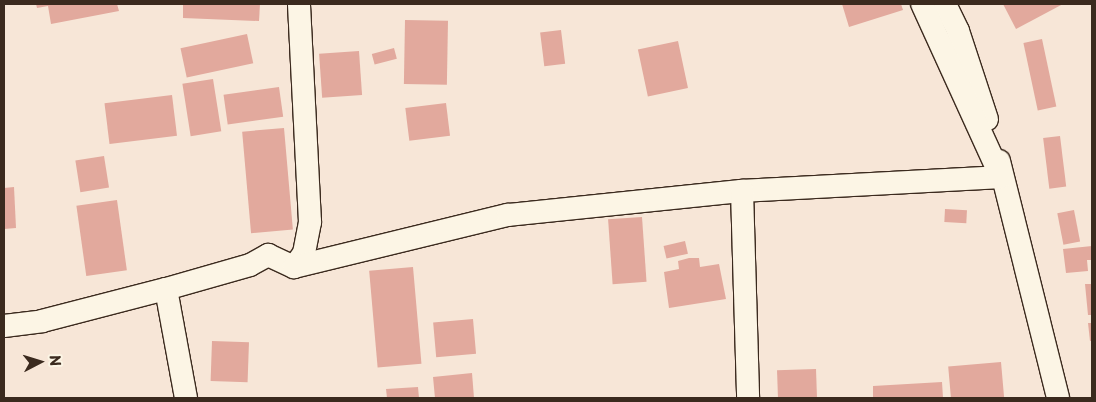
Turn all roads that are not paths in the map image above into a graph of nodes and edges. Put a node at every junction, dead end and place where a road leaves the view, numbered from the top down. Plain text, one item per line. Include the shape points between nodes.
1 (299, 4) edge
2 (922, 4) edge
3 (945, 4) edge
4 (742, 191) junction
5 (294, 267) junction
6 (166, 289) junction
7 (4, 326) edge
8 (186, 398) edge
9 (748, 398) edge
10 (1058, 398) edge

1 - 5 street via 310,222 304,253
2 - 4 street via 1001,178
3 - 10 street via 958,31 988,121
4 - 5 street via 508,215
4 - 9 street
5 - 6 street via 268,256
6 - 7 street via 42,321
6 - 8 street

